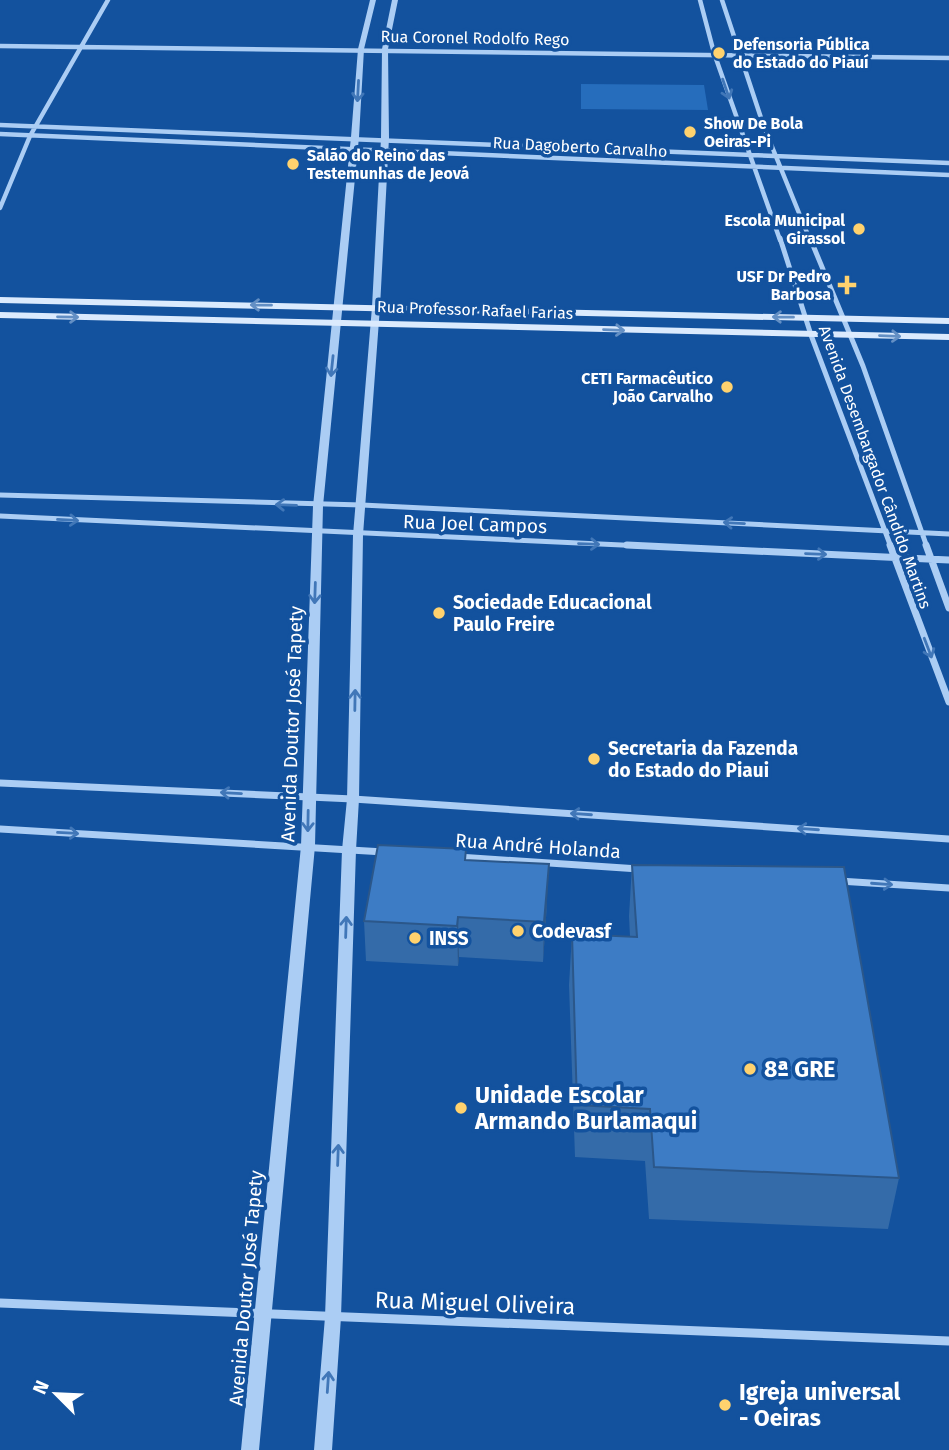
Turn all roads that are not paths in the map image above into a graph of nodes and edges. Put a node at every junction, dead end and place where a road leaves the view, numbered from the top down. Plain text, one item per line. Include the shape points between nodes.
1 (108, 0) edge
2 (373, 0) edge
3 (395, 0) edge
4 (700, 0) edge
5 (722, 0) edge
6 (0, 46) edge
7 (82, 48) junction
8 (360, 49) junction
9 (385, 49) junction
10 (714, 53) junction
11 (737, 54) junction
12 (949, 58) edge
13 (0, 125) edge
14 (36, 126) junction
15 (0, 134) edge
16 (30, 135) junction
17 (354, 143) junction
18 (384, 144) junction
19 (749, 155) junction
20 (776, 156) junction
21 (949, 163) edge
22 (754, 167) junction
23 (780, 169) junction
24 (949, 175) edge
25 (0, 208) edge
26 (0, 300) edge
27 (339, 306) junction
28 (376, 307) junction
29 (0, 315) edge
30 (808, 318) junction
31 (844, 318) junction
32 (949, 321) edge
33 (336, 323) junction
34 (374, 323) junction
35 (851, 334) junction
36 (811, 335) junction
37 (949, 337) edge
38 (0, 495) edge
39 (362, 505) junction
40 (318, 506) junction
41 (0, 516) edge
42 (887, 530) junction
43 (317, 531) junction
44 (921, 533) junction
45 (949, 534) edge
46 (358, 535) junction
47 (894, 558) junction
48 (931, 559) junction
49 (949, 560) edge
50 (949, 608) edge
51 (949, 702) edge
52 (0, 783) edge
53 (308, 797) junction
54 (353, 799) junction
55 (0, 829) edge
56 (949, 839) edge
57 (308, 846) junction
58 (349, 850) junction
59 (390, 853) edge
60 (446, 856) edge
61 (656, 870) edge
62 (823, 880) edge
63 (949, 888) edge
64 (0, 1303) edge
65 (262, 1315) junction
66 (333, 1317) junction
67 (949, 1341) edge
68 (250, 1450) edge
69 (323, 1450) edge

1 - 7 street
2 - 8 street, Avenida Doutor José Tapety
3 - 9 street
4 - 10 street, Avenida Desembargador Cândido Martins
5 - 11 street, Avenida Desembargador Cândido Martins
6 - 7 street, Rua Coronel Rodolfo Rego
7 - 8 street, Rua Coronel Rodolfo Rego
7 - 14 street
8 - 9 street, Rua Coronel Rodolfo Rego
8 -> 17 street, Avenida Doutor José Tapety
9 - 10 street, Rua Coronel Rodolfo Rego
9 - 18 street
10 - 11 street, Rua Coronel Rodolfo Rego
10 -> 19 street, Avenida Desembargador Cândido Martins
11 - 12 street, Rua Coronel Rodolfo Rego
11 - 20 street, Avenida Desembargador Cândido Martins
13 - 14 street, Rua Dagoberto Carvalho
14 - 16 street
14 - 17 street, Rua Dagoberto Carvalho
15 - 16 street, Rua Dagoberto Carvalho
16 - 17 street, Rua Dagoberto Carvalho
16 - 25 street
17 - 18 street, Rua Dagoberto Carvalho
17 - 18 street, Rua Dagoberto Carvalho
17 - 27 street, Avenida Doutor José Tapety
18 - 19 street, Rua Dagoberto Carvalho
18 - 22 street, Rua Dagoberto Carvalho
18 - 28 street
19 - 20 street, Rua Dagoberto Carvalho
19 - 22 street, Avenida Desembargador Cândido Martins
20 - 21 street, Rua Dagoberto Carvalho
20 - 23 street, Avenida Desembargador Cândido Martins
22 - 23 street, Rua Dagoberto Carvalho
22 - 30 street, Avenida Desembargador Cândido Martins
23 - 24 street, Rua Dagoberto Carvalho
23 - 31 street, Avenida Desembargador Cândido Martins
27 -> 26 main road, Rua Professor Rafael Farias
27 - 28 main road, Rua Professor Rafael Farias
27 - 33 street, Avenida Doutor José Tapety
30 -> 28 main road, Rua Professor Rafael Farias
28 - 34 street
29 -> 33 main road, Rua Professor Rafael Farias
30 - 31 main road, Rua Professor Rafael Farias
30 - 36 street, Avenida Desembargador Cândido Martins
31 - 32 main road, Rua Professor Rafael Farias
31 - 35 street, Avenida Desembargador Cândido Martins
33 - 34 main road, Rua Professor Rafael Farias
33 -> 40 street, Avenida Doutor José Tapety
34 -> 36 main road, Rua Professor Rafael Farias
34 - 39 street
35 - 36 main road, Rua Professor Rafael Farias
35 -> 37 main road, Rua Professor Rafael Farias
35 - 44 street, Avenida Desembargador Cândido Martins
36 - 42 street, Avenida Desembargador Cândido Martins
40 -> 38 street, Rua Joel Campos
39 - 40 street, Rua Joel Campos
42 -> 39 street, Rua Joel Campos
39 - 46 street
40 - 43 street, Avenida Doutor José Tapety
41 -> 43 street, Rua Joel Campos
42 - 44 street, Rua Joel Campos
42 - 47 street, Avenida Desembargador Cândido Martins
43 - 46 street, Rua Joel Campos
43 -> 53 street, Avenida Doutor José Tapety
44 - 45 street, Rua Joel Campos
44 - 48 street, Avenida Desembargador Cândido Martins
46 -> 47 street, Rua Joel Campos
54 -> 46 street
47 - 48 street, Rua Joel Campos
47 -> 51 street, Avenida Desembargador Cândido Martins
48 - 49 street, Rua Joel Campos
48 - 50 street, Avenida Desembargador Cândido Martins
53 -> 52 street, Rua André Holanda
53 - 54 street, Rua André Holanda
53 -> 57 street, Avenida Doutor José Tapety
56 -> 54 street, Rua André Holanda
54 - 58 street
55 -> 57 street
57 - 58 street
57 - 65 street, Avenida Doutor José Tapety
58 - 59 street
66 -> 58 street
60 - 61 street, Rua André Holanda
62 -> 63 street
64 - 65 street, Rua Miguel Oliveira
65 - 66 street, Rua Miguel Oliveira
65 - 68 street, Avenida Doutor José Tapety
66 - 67 street, Rua Miguel Oliveira
69 -> 66 street

